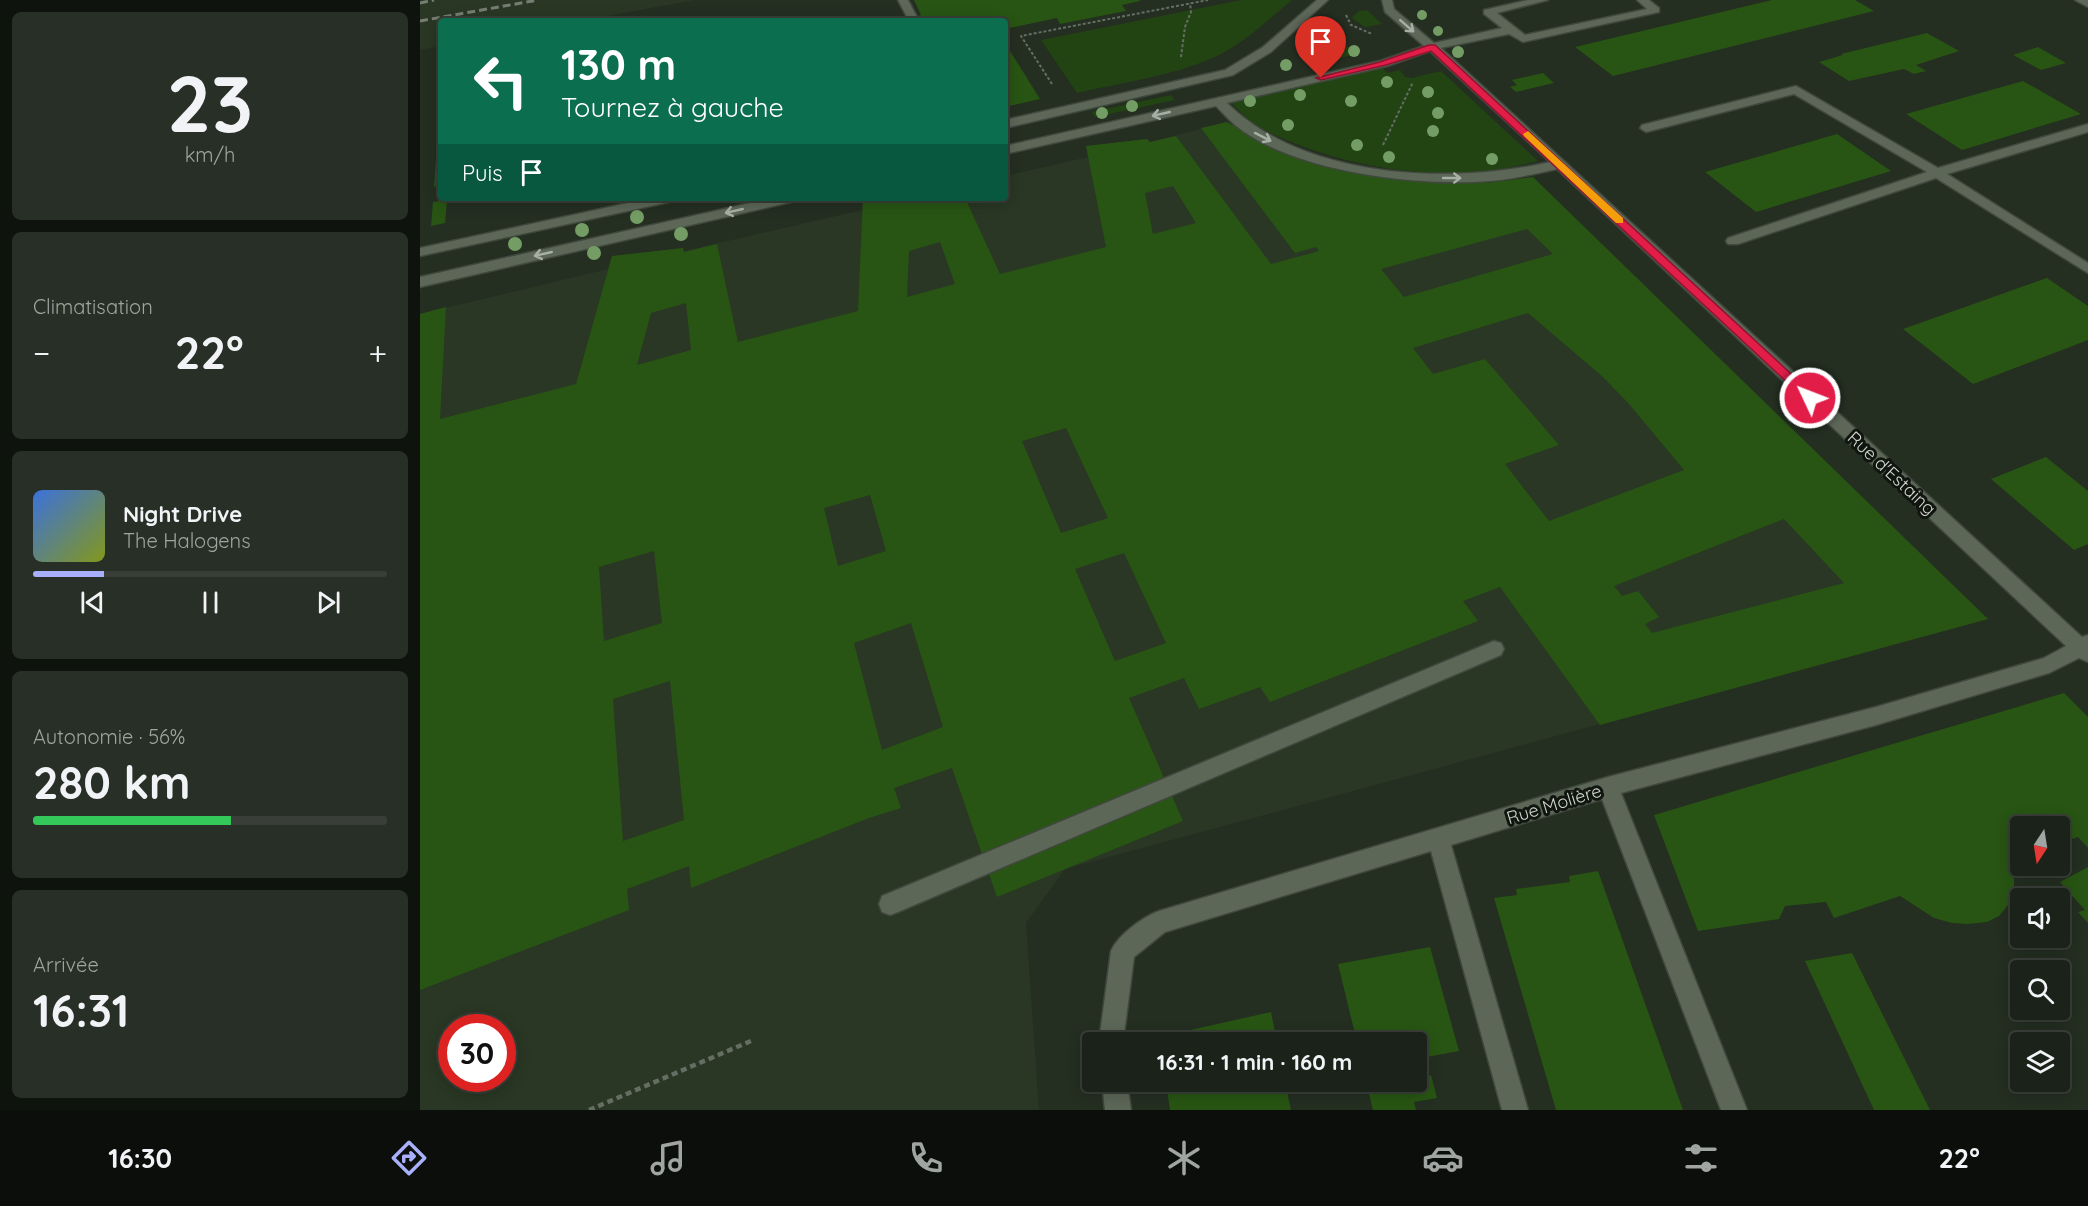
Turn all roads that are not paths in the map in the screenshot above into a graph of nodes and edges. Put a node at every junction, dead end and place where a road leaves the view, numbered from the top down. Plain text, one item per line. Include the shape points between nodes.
1 (903, 0) edge
2 (1323, 0) edge
3 (1387, 0) edge
4 (1543, 0) edge
5 (1642, 0) edge
6 (2080, 0) edge
7 (2088, 4) edge
8 (912, 18) edge
9 (1510, 30) junction
10 (1432, 47) junction
11 (1061, 99) road end
12 (1218, 101) junction
13 (1067, 111) junction
14 (1008, 123) edge
15 (1646, 128) dead end
16 (2088, 128) edge
17 (1080, 133) junction
18 (1008, 149) edge
19 (1560, 164) junction
20 (1937, 173) junction
21 (655, 201) edge
22 (777, 201) edge
23 (1733, 241) dead end
24 (420, 252) edge
25 (2088, 269) edge
26 (420, 282) edge
27 (2085, 648) edge
28 (1494, 649) dead end
29 (1608, 787) junction
30 (1438, 838) junction
31 (890, 904) dead end
32 (1112, 1032) edge
33 (1116, 1092) edge
34 (1119, 1110) edge
35 (1515, 1110) edge
36 (1734, 1110) edge

1 - 8 street
2 - 13 street via 1270,49 1229,73
3 -> 10 street, Rue d'Estaing via 1389,10
4 - 9 street via 1485,9
5 - 9 street via 1655,10 1523,39
6 - 7 street
9 - 10 street
10 - 12 street via 1383,64
10 - 19 street, Rue d'Estaing
11 - 13 street
12 -> 17 street
12 -> 19 street via 1229,116 1274,142 1370,170 1403,176 1480,178
13 - 14 street
13 - 17 street
15 - 20 street via 1796,90
16 - 20 street
17 - 18 street
19 - 27 street, Rue d'Estaing
20 - 23 street
20 - 25 street
21 - 24 street
22 -> 26 street
27 - 29 street, Rue Molière via 2049,665 1876,716
28 - 31 street
29 - 30 street, Rue Molière
29 - 36 street
30 - 32 street, Rue Molière via 1159,922 1123,951
30 - 35 street
33 - 34 street

